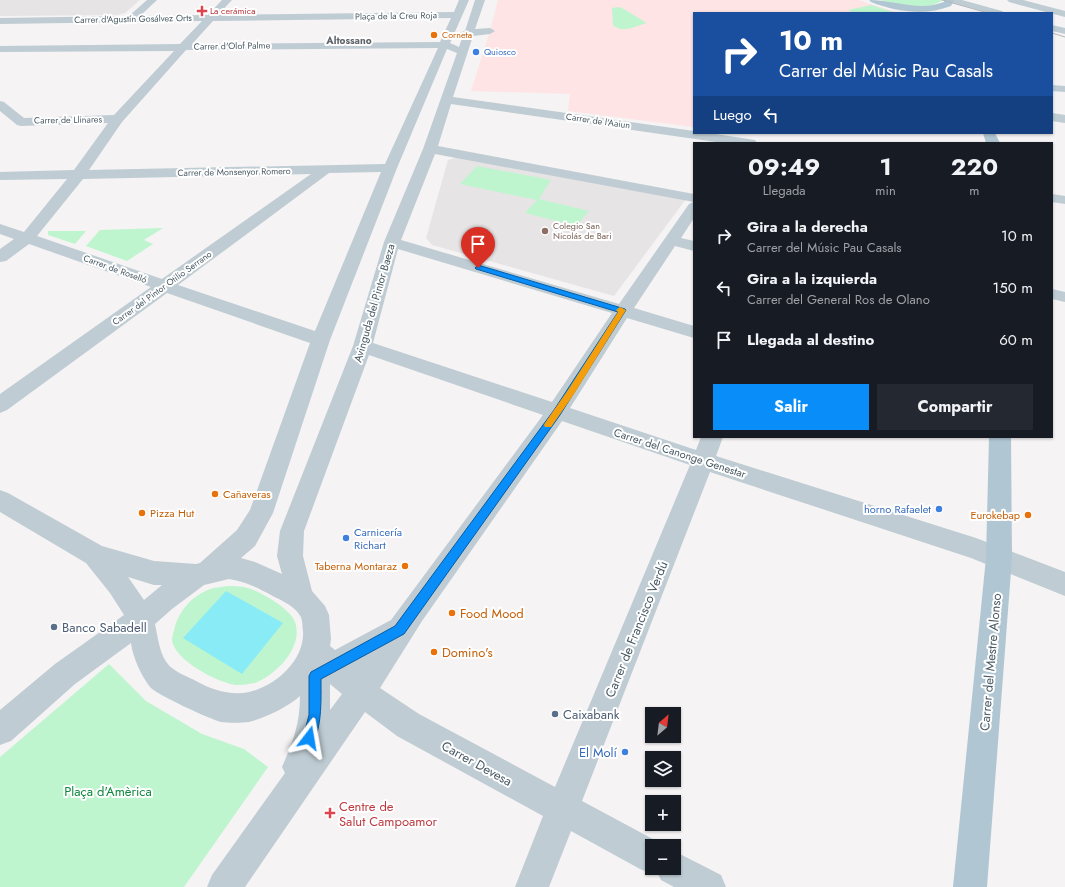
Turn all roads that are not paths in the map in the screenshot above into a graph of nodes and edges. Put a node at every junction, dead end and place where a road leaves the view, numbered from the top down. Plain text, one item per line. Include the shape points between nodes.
1 (152, 0) edge
2 (227, 0) edge
3 (480, 0) edge
4 (874, 0) edge
5 (951, 0) edge
6 (1012, 0) edge
7 (298, 6) dead end
8 (924, 11) edge
9 (995, 12) edge
10 (1065, 14) edge
11 (211, 17) junction
12 (290, 17) junction
13 (335, 17) junction
14 (132, 19) junction
15 (63, 20) junction
16 (0, 21) edge
17 (456, 26) edge
18 (1053, 28) edge
19 (50, 30) dead end
20 (1065, 31) edge
21 (489, 33) dead end
22 (38, 39) dead end
23 (321, 45) junction
24 (184, 47) junction
25 (0, 49) edge
26 (26, 49) junction
27 (1053, 88) edge
28 (1065, 89) edge
29 (446, 100) junction
30 (0, 105) edge
31 (1053, 117) edge
32 (117, 119) junction
33 (1065, 119) edge
34 (743, 142) edge
35 (430, 149) junction
36 (390, 168) junction
37 (324, 171) junction
38 (78, 175) junction
39 (0, 176) edge
40 (693, 198) edge
41 (1053, 198) edge
42 (1065, 200) edge
43 (693, 208) edge
44 (0, 229) edge
45 (27, 238) junction
46 (672, 240) junction
47 (392, 242) junction
48 (693, 246) edge
49 (0, 257) edge
50 (164, 287) junction
51 (1053, 294) edge
52 (1065, 297) edge
53 (623, 310) junction
54 (693, 332) edge
55 (321, 340) junction
56 (363, 346) junction
57 (0, 405) edge
58 (557, 412) junction
59 (1000, 438) edge
60 (708, 449) edge
61 (0, 500) edge
62 (95, 555) junction
63 (998, 558) junction
64 (202, 574) junction
65 (1065, 584) edge
66 (301, 598) junction
67 (140, 619) junction
68 (400, 630) junction
69 (321, 665) junction
70 (360, 692) junction
71 (0, 730) edge
72 (562, 810) junction
73 (275, 814) junction
74 (645, 853) edge
75 (681, 872) edge
76 (224, 887) edge
77 (532, 887) edge
78 (709, 887) edge
79 (970, 887) edge

1 - 14 street
2 - 11 street
3 - 17 street, Avinguda del Pintor Baeza
4 - 8 main road
5 - 8 main road via 948,4
5 - 9 street
6 - 10 street
7 - 12 street
11 - 12 street, Carrer d'Agustín Gosálvez Orts
11 - 14 street, Carrer d'Agustín Gosálvez Orts
11 - 24 street
12 - 13 street, Plaça de la Creu Roja
13 - 17 street, Plaça de la Creu Roja
13 - 23 street
14 - 15 street, Carrer d'Agustín Gosálvez Orts
15 - 16 street, Carrer d'Agustín Gosálvez Orts
15 - 19 street
17 - 21 street
17 - 23 street, Carrer d'Olof Palme
17 - 29 street, Avinguda del Pintor Baeza via 462,52
17 - 36 street, Avinguda del Pintor Baeza
18 - 20 street
22 - 26 street
23 - 24 street, Carrer d'Olof Palme
24 - 26 street, Carrer d'Olof Palme
24 - 32 street
25 - 26 street, Carrer d'Olof Palme
27 - 28 street
29 - 34 street, Carrer de l'Aaiun
29 - 35 street, Avinguda del Pintor Baeza
30 - 32 street, Carrer de Llinares via 21,122
31 - 33 street
32 - 38 street
35 - 40 street
35 - 47 street, Avinguda del Pintor Baeza
36 - 37 street, Carrer de Monsenyor Romero
36 - 55 street, Avinguda del Pintor Baeza
37 - 38 street, Carrer de Monsenyor Romero
37 - 50 street, Carrer del Pintor Otilio Serrano
38 - 39 street, Carrer de Monsenyor Romero
38 - 45 street
41 - 42 street
43 - 46 street
44 - 45 street, Carrer de Roselló
45 - 49 street
45 - 50 street, Carrer de Roselló
46 - 48 street
46 - 53 street
47 - 53 street
47 - 56 street, Avinguda del Pintor Baeza
50 - 55 street, Carrer de Roselló
50 - 57 street, Carrer del Pintor Otilio Serrano
51 - 52 street
53 - 54 street
53 - 58 street
55 - 64 street, Avinguda del Pintor Baeza via 261,513 246,538
56 - 58 street, Carrer del Canonge Genestar
56 - 66 street, Avinguda del Pintor Baeza via 292,531 290,556
58 - 60 street, Carrer del Canonge Genestar
58 - 68 street
59 - 63 main road, Carrer del Mestre Alonso
60 - 63 street, Carrer del Canonge Genestar
60 - 72 street, Carrer de Francisco Verdú
61 - 62 street
62 - 64 street via 154,573
62 - 67 street via 120,585
63 - 65 street, Carrer del Canonge Genestar
63 - 79 main road, Carrer del Mestre Alonso
64 - 66 street via 229,568 246,570
64 - 67 street, Avinguda del Pintor Baeza
66 - 69 street via 308,603 315,615
67 - 69 street via 146,652 161,678 222,708 248,706 283,692 298,679 308,665
67 - 71 street via 65,674
68 - 69 street
68 - 70 street
69 - 70 street, Carrer Devesa
69 - 73 street via 315,715 306,749
70 - 72 street, Carrer Devesa via 408,725
70 - 73 street
72 - 74 street, Carrer Devesa
72 - 77 street, Carrer de Francisco Verdú
73 - 76 street
75 - 78 street

